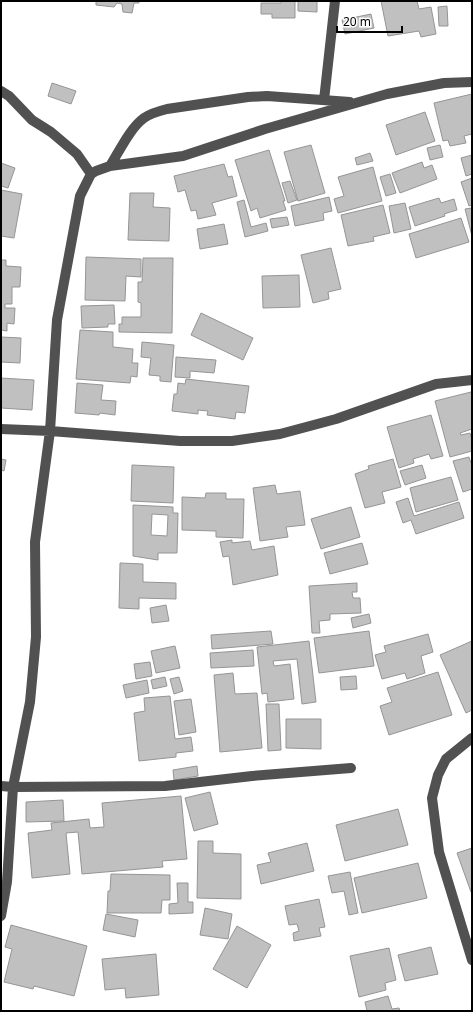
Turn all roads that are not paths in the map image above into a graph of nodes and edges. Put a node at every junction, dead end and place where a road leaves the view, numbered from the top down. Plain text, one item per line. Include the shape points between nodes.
1 (335, 1) edge
2 (472, 82) edge
3 (1, 91) edge
4 (324, 100) junction
5 (355, 102) junction
6 (110, 166) junction
7 (92, 174) junction
8 (472, 380) edge
9 (1, 429) edge
10 (50, 431) junction
11 (472, 738) edge
12 (351, 768) dead end
13 (1, 786) edge
14 (12, 787) junction
15 (1, 916) edge
16 (472, 960) edge

1 - 4 street
2 - 5 street via 444,83
3 - 7 street via 32,120 77,154
4 - 5 street
4 - 6 street via 248,97 157,112 143,118 136,126
5 - 6 street via 183,156
6 - 7 street
7 - 10 street via 80,196 59,313
8 - 10 street via 436,384 336,419 280,434 232,441 180,441
9 - 10 street
10 - 14 street via 35,542 36,636 30,702
11 - 16 street via 446,759 438,775 432,798 439,852
12 - 14 street via 165,786
13 - 14 street
14 - 15 street via 7,882

